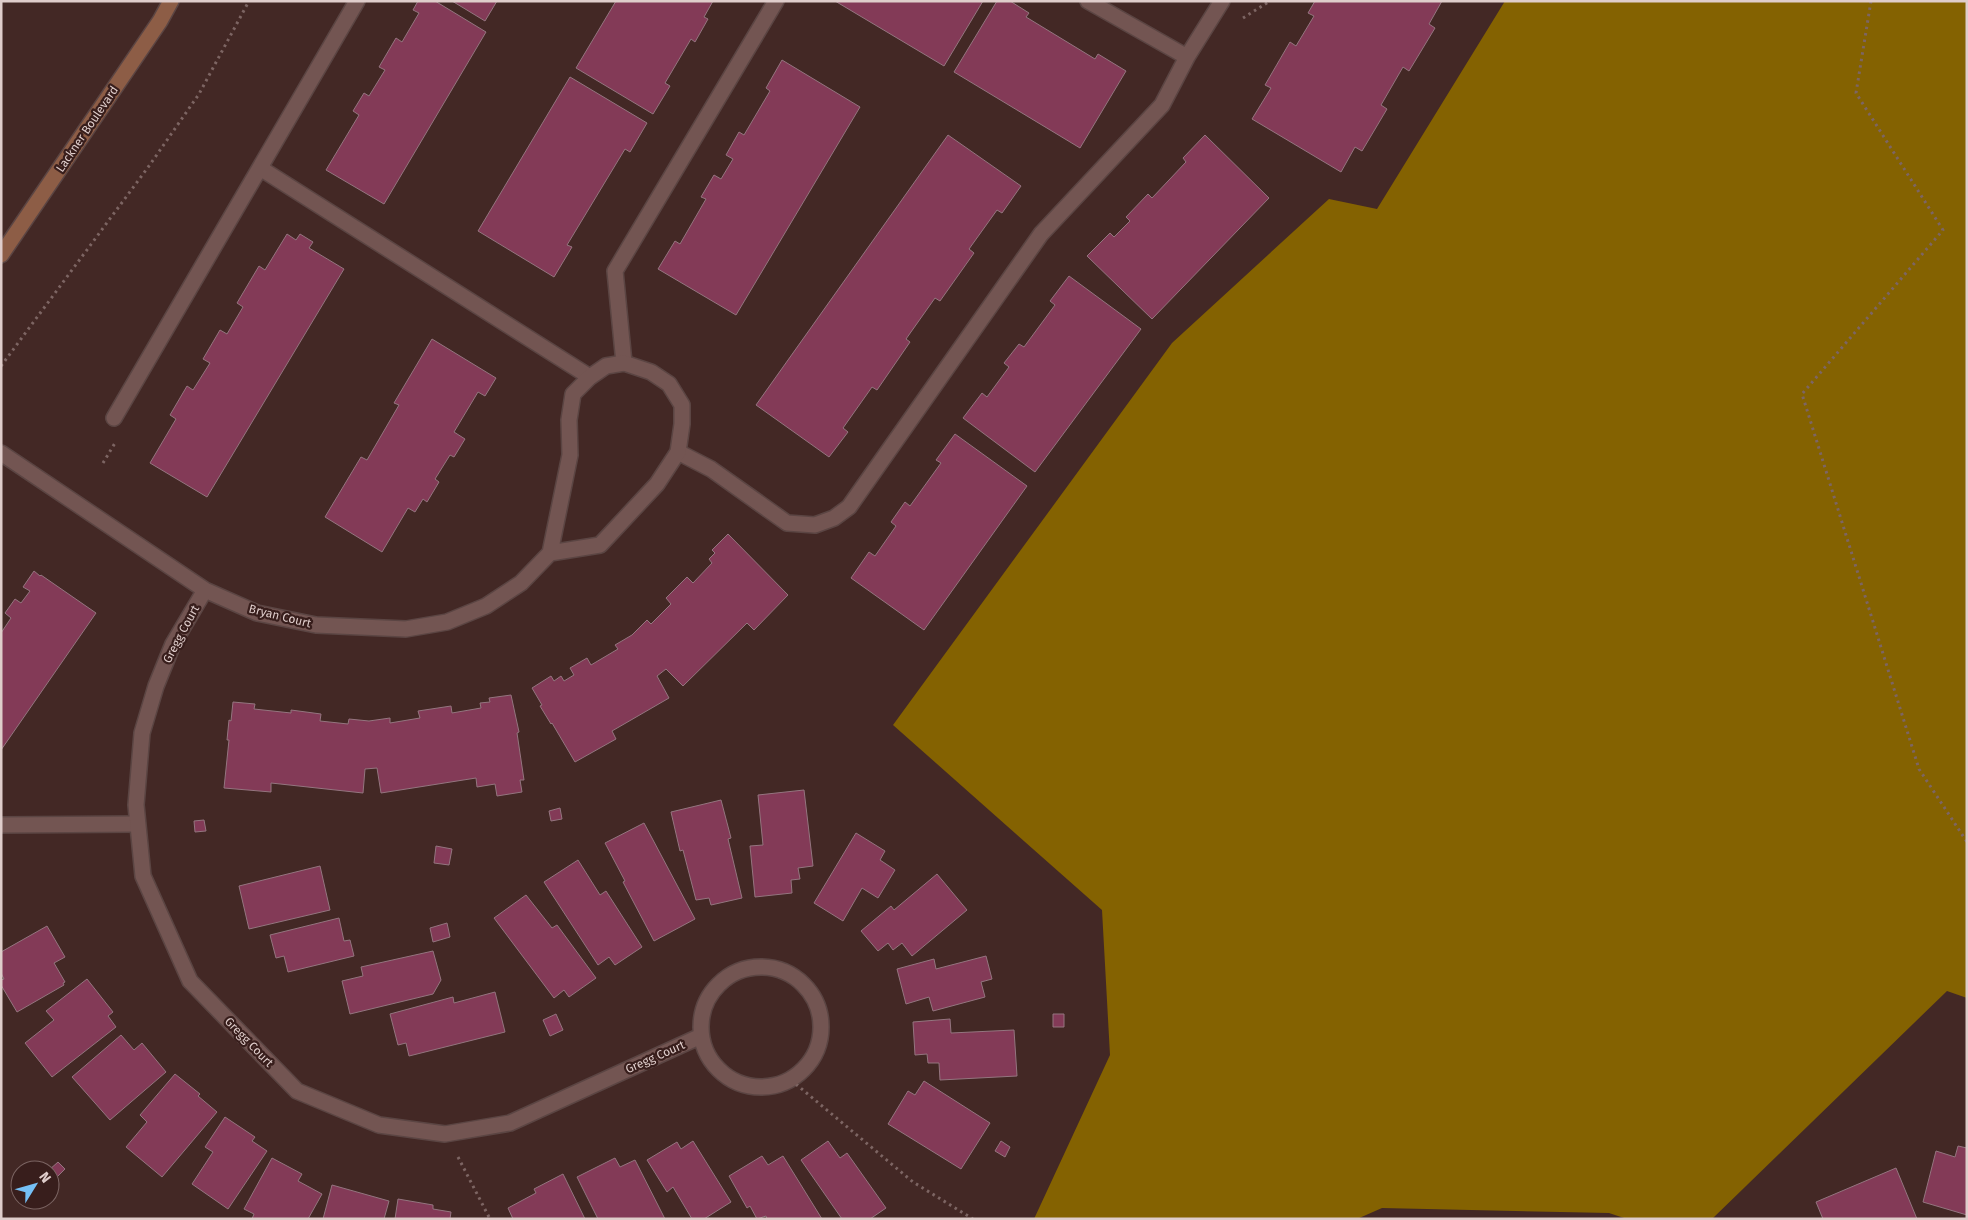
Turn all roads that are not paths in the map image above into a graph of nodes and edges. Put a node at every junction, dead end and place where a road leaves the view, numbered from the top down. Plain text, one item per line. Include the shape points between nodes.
1 (171, 1) edge
2 (357, 1) edge
3 (776, 1) edge
4 (1088, 1) edge
5 (1222, 1) edge
6 (1187, 57) junction
7 (260, 168) junction
8 (1, 255) edge
9 (624, 363) junction
10 (590, 377) junction
11 (114, 418) dead end
12 (1, 452) edge
13 (678, 452) junction
14 (550, 553) junction
15 (205, 590) junction
16 (138, 824) junction
17 (1, 825) edge
18 (701, 1036) junction

1 - 8 main road, Lackner Boulevard
2 - 7 street
3 - 9 street via 615,271
4 - 6 street
5 - 6 street
6 - 13 street via 1162,105 1042,234 849,507 834,518 815,525 788,523 711,469
7 - 10 street
7 - 11 street
9 - 10 street via 606,366
9 - 13 street via 651,372 669,384 682,405
10 - 14 street via 573,394 569,420 570,455
12 - 15 street, Bryan Court
13 - 14 street via 657,484 600,545
14 - 15 street, Bryan Court via 521,583 486,606 447,622 406,629 316,625 257,613
15 - 16 street, Gregg Court via 173,644 142,733 136,806
16 - 17 street
16 - 18 street, Gregg Court via 143,876 190,981 297,1091 379,1125 446,1134 510,1123
18 - 18 street, Gregg Court via 708,1056 721,1072 746,1086 767,1087 791,1080 807,1066 819,1044 821,1022 816,1001 804,984 780,970 759,966 739,970 726,977 711,992 702,1011

